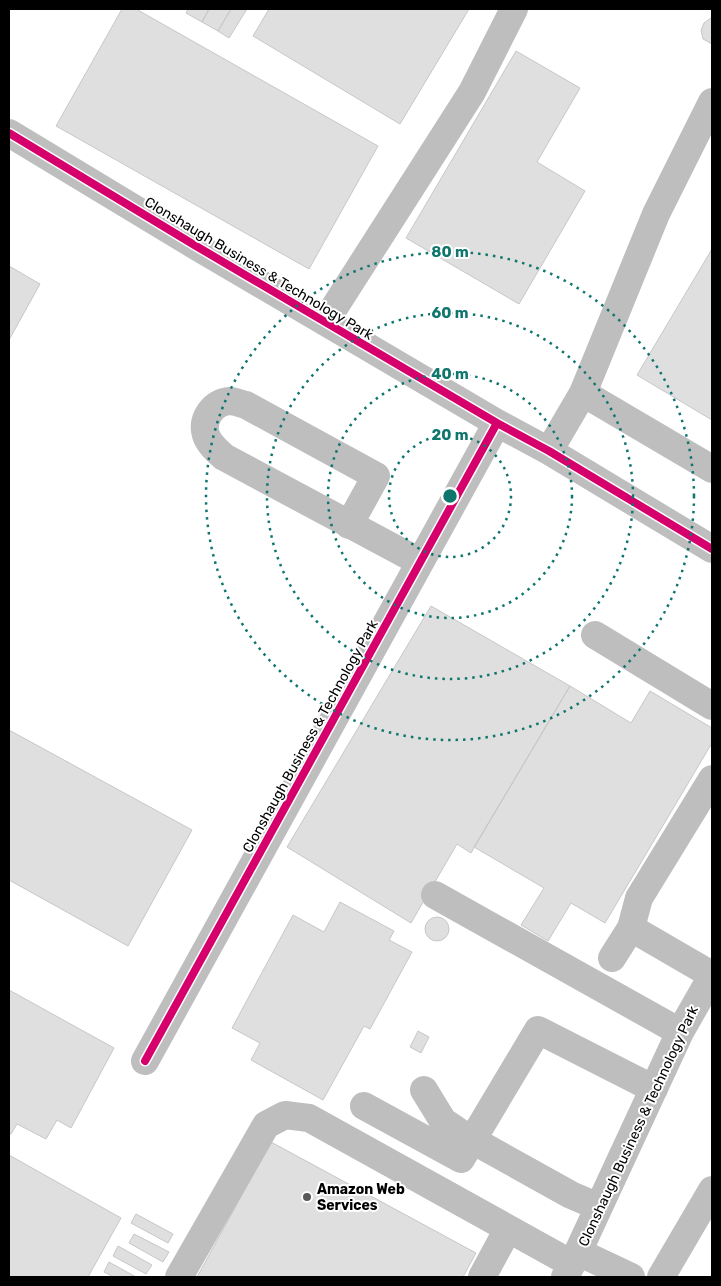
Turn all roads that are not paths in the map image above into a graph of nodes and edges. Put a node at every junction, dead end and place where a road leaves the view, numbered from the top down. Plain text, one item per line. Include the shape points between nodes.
1 (514, 9) edge
2 (712, 102) edge
3 (9, 133) edge
4 (325, 322) junction
5 (583, 393) junction
6 (497, 423) junction
7 (549, 451) junction
8 (712, 469) edge
9 (349, 525) junction
10 (712, 549) edge
11 (420, 562) junction
12 (595, 635) dead end
13 (710, 700) edge
14 (712, 779) edge
15 (435, 895) dead end
16 (631, 928) junction
17 (612, 958) dead end
18 (712, 975) edge
19 (680, 1032) junction
20 (145, 1061) dead end
21 (654, 1089) junction
22 (424, 1090) dead end
23 (364, 1106) dead end
24 (473, 1141) junction
25 (712, 1190) edge
26 (599, 1207) junction
27 (508, 1229) junction
28 (572, 1264) edge
29 (179, 1277) edge
30 (482, 1277) edge
31 (632, 1277) edge
32 (661, 1277) edge

1 - 4 street via 472,92
2 - 5 street via 656,214
3 - 4 street, Clonshaugh Business & Technology Park
4 - 6 street, Clonshaugh Business & Technology Park
5 - 7 street
5 - 8 street
6 - 7 street, Clonshaugh Business & Technology Park
6 - 11 street, Clonshaugh Business & Technology Park
7 - 10 street, Clonshaugh Business & Technology Park
9 - 9 street via 224,457 206,437 204,426 208,413 231,401 246,405 376,476
9 - 11 street
11 - 20 street, Clonshaugh Business & Technology Park
12 - 13 street
14 - 16 street via 639,898
15 - 19 street
16 - 17 street
16 - 18 street
18 - 19 street, Clonshaugh Business & Technology Park
19 - 21 street, Clonshaugh Business & Technology Park
21 - 24 street via 538,1030
21 - 26 street, Clonshaugh Business & Technology Park
22 - 24 street via 443,1121
23 - 24 street via 461,1158
24 - 26 street
25 - 32 street
26 - 28 street, Clonshaugh Business & Technology Park
27 - 28 street
27 - 29 street via 309,1118 285,1115 266,1125
27 - 30 street
28 - 31 street

